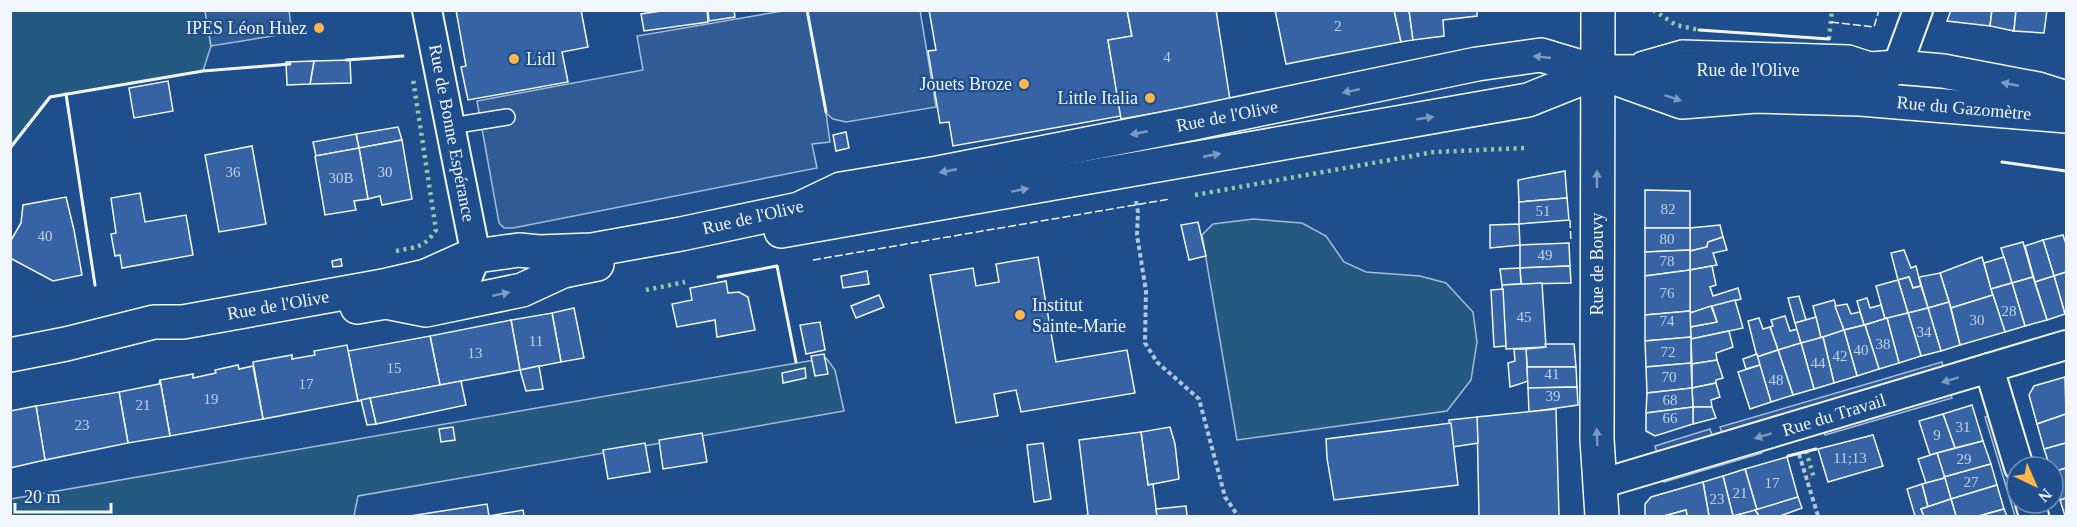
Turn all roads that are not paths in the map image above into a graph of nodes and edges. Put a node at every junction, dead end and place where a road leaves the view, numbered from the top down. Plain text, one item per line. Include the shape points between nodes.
1 (427, 10) edge
2 (1598, 10) edge
3 (1918, 10) edge
4 (1897, 67) junction
5 (1598, 72) junction
6 (2067, 98) edge
7 (1861, 99) junction
8 (2067, 116) edge
9 (507, 117) dead end
10 (451, 126) junction
11 (869, 200) dead end
12 (784, 230) junction
13 (477, 256) junction
14 (391, 302) junction
15 (2067, 345) edge
16 (10, 355) edge
17 (1989, 368) junction
18 (10, 372) edge
19 (2015, 455) edge
20 (1600, 484) junction
21 (1602, 516) edge

1 - 10 street, Rue de Bonne Espérance
2 - 5 main road, Rue de Bouvy
3 - 4 street
4 - 5 main road, Rue de l'Olive
6 -> 4 main road, Rue du Gazomètre via 1943,70
4 - 7 street
5 -> 7 main road, Rue de l'Olive via 1682,102 1756,96
12 -> 5 main road, Rue de l'Olive via 1528,100
5 -> 13 main road, Rue de l'Olive via 1541,55 1488,63 898,188 841,189 798,210 592,250 519,250
20 -> 5 main road, Rue de Bouvy
7 - 8 main road, Rue du Gazomètre
9 - 10 lane
10 - 13 street, Rue de Bonne Espérance
11 - 12 lane via 846,202
14 -> 12 main road, Rue de l'Olive via 426,310 522,290 563,271
13 - 14 street via 466,281 456,288
13 - 16 main road, Rue de l'Olive via 426,276 383,286 183,322 154,322
14 - 18 main road, Rue de l'Olive
15 - 17 street, Rue du Travail
17 - 19 street
17 -> 20 street, Rue du Travail
20 - 21 main road, Rue de Bouvy

